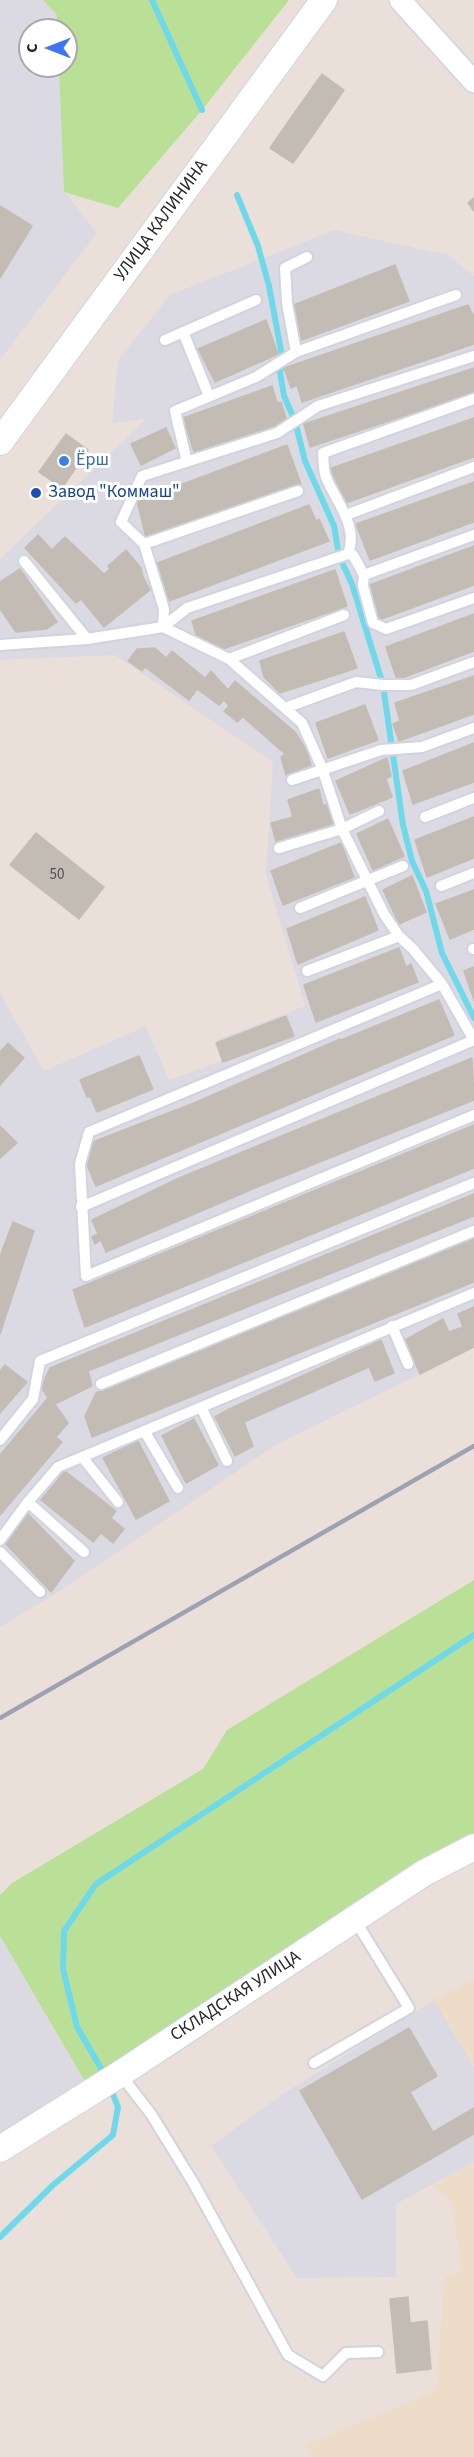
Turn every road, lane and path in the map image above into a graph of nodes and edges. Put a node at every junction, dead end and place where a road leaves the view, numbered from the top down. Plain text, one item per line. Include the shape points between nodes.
1 (324, 0) edge
2 (400, 0) edge
3 (474, 82) edge
4 (307, 257) dead end
5 (456, 295) dead end
6 (256, 300) dead end
7 (183, 332) junction
8 (165, 340) dead end
9 (296, 352) junction
10 (474, 356) edge
11 (209, 396) junction
12 (474, 399) edge
13 (0, 442) edge
14 (187, 462) junction
15 (474, 467) edge
16 (298, 491) dead end
17 (346, 515) junction
18 (474, 535) edge
19 (144, 544) junction
20 (348, 554) junction
21 (24, 561) dead end
22 (364, 575) junction
23 (474, 598) edge
24 (344, 615) dead end
25 (163, 627) junction
26 (87, 639) junction
27 (0, 645) edge
28 (229, 658) junction
29 (474, 662) edge
30 (285, 708) junction
31 (474, 728) edge
32 (322, 768) junction
33 (292, 780) dead end
34 (474, 798) edge
35 (379, 811) dead end
36 (425, 817) dead end
37 (342, 829) junction
38 (279, 848) dead end
39 (403, 866) dead end
40 (474, 873) edge
41 (368, 880) junction
42 (441, 886) dead end
43 (300, 908) dead end
44 (399, 936) junction
45 (307, 971) dead end
46 (442, 984) junction
47 (474, 1040) edge
48 (474, 1115) edge
49 (474, 1184) edge
50 (81, 1207) junction
51 (474, 1231) edge
52 (474, 1293) edge
53 (392, 1326) junction
54 (408, 1364) dead end
55 (101, 1384) dead end
56 (201, 1407) junction
57 (145, 1432) junction
58 (0, 1440) edge
59 (82, 1458) junction
60 (227, 1461) dead end
61 (178, 1488) dead end
62 (27, 1502) junction
63 (118, 1502) dead end
64 (0, 1540) edge
65 (0, 1552) edge
66 (84, 1552) dead end
67 (40, 1592) dead end
68 (474, 1847) edge
69 (355, 1920) junction
70 (314, 2063) dead end
71 (120, 2074) junction
72 (0, 2149) edge
73 (378, 2352) dead end

1 - 13 street, УЛИЦА КАЛИНИНА
2 - 3 street
4 - 9 lane via 285,268
5 - 9 lane
6 - 7 lane
7 - 8 lane
7 - 11 lane
9 - 11 lane via 256,377
10 - 14 lane via 318,406 277,433
11 - 14 lane via 175,411
12 - 17 lane via 323,453 325,476
14 - 19 lane via 142,476 121,522
15 - 17 lane
16 - 19 lane
17 - 20 lane via 352,542
18 - 22 lane
19 - 25 lane via 164,609
20 - 22 lane
20 - 25 lane via 187,608
21 - 26 lane
22 - 23 lane via 363,586 373,623 386,629
24 - 28 lane
25 - 26 lane
25 - 28 lane
26 - 27 lane
28 - 30 lane
29 - 30 lane via 411,685 356,681
30 - 32 lane via 303,723
31 - 32 lane via 422,747 381,750
32 - 33 lane
32 - 37 lane
34 - 36 lane
35 - 37 lane
37 - 38 lane
37 - 41 lane
39 - 41 lane
40 - 42 lane
41 - 43 lane
41 - 44 lane
44 - 45 lane
44 - 46 lane
46 - 47 lane
46 - 50 lane via 89,1132 80,1164
47 - 50 lane
48 - 50 lane via 86,1276
49 - 58 lane via 40,1360 33,1399
51 - 55 lane
52 - 53 lane
53 - 54 lane
53 - 56 lane
56 - 57 lane
56 - 60 lane
57 - 59 lane
57 - 61 lane
59 - 62 lane via 58,1467
59 - 63 lane
62 - 64 lane
62 - 66 lane
65 - 67 lane
68 - 69 street, СКЛАДСКАЯ УЛИЦА via 424,1873
69 - 70 lane via 409,2008
69 - 71 street, СКЛАДСКАЯ УЛИЦА
71 - 72 street, СКЛАДСКАЯ УЛИЦА
71 - 73 lane via 151,2114 194,2184 288,2355 323,2376 346,2353

